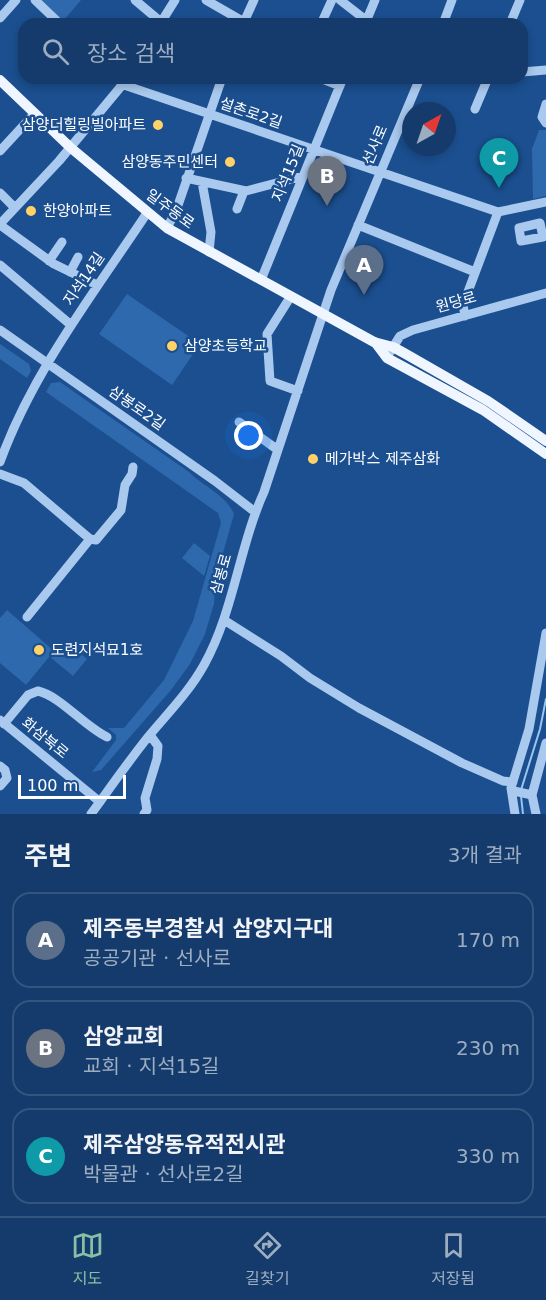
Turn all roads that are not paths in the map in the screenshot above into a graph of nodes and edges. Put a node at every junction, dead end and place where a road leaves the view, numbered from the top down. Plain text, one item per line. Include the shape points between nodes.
1 (16, 0) edge
2 (34, 0) edge
3 (135, 0) edge
4 (176, 0) edge
5 (206, 0) edge
6 (254, 0) edge
7 (332, 0) edge
8 (340, 0) edge
9 (375, 0) edge
10 (452, 0) edge
11 (520, 0) edge
12 (0, 18) edge
13 (54, 18) edge
14 (157, 18) edge
15 (166, 18) edge
16 (236, 18) edge
17 (246, 18) edge
18 (324, 18) edge
19 (362, 18) edge
20 (370, 18) edge
21 (445, 18) edge
22 (512, 18) edge
23 (546, 70) edge
24 (528, 72) edge
25 (0, 80) edge
26 (124, 84) edge
27 (131, 84) edge
28 (220, 84) edge
29 (341, 84) edge
30 (417, 84) edge
31 (485, 84) edge
32 (546, 104) edge
33 (475, 109) dead end
34 (35, 113) junction
35 (208, 114) junction
36 (546, 123) edge
37 (71, 148) junction
38 (314, 150) junction
39 (0, 151) edge
40 (380, 172) junction
41 (303, 176) junction
42 (186, 177) junction
43 (202, 182) junction
44 (244, 191) junction
45 (0, 194) edge
46 (546, 202) edge
47 (15, 208) junction
48 (237, 209) dead end
49 (498, 212) junction
50 (147, 213) junction
51 (0, 225) edge
52 (358, 225) junction
53 (166, 228) junction
54 (62, 242) dead end
55 (209, 252) junction
56 (78, 257) dead end
57 (49, 261) junction
58 (0, 265) edge
59 (70, 272) junction
60 (475, 272) junction
61 (261, 280) junction
62 (97, 285) junction
63 (546, 293) edge
64 (291, 296) junction
65 (323, 313) junction
66 (465, 316) junction
67 (71, 325) junction
68 (0, 330) edge
69 (374, 342) junction
70 (393, 347) junction
71 (387, 358) junction
72 (48, 364) junction
73 (298, 392) junction
74 (239, 422) dead end
75 (546, 441) edge
76 (278, 450) junction
77 (546, 454) edge
78 (0, 462) edge
79 (133, 467) dead end
80 (0, 474) edge
81 (255, 512) junction
82 (90, 539) junction
83 (27, 617) dead end
84 (224, 620) junction
85 (546, 633) edge
86 (2, 722) edge
87 (150, 735) junction
88 (107, 737) dead end
89 (546, 743) edge
90 (0, 766) edge
91 (0, 786) edge
92 (512, 787) junction
93 (530, 794) junction
94 (100, 802) junction
95 (149, 813) edge
96 (91, 814) edge
97 (514, 814) edge
98 (536, 814) edge

1 - 12 street
2 - 13 street
3 - 14 street
4 - 15 street
5 - 16 street
6 - 17 street
7 - 18 street
8 - 19 street
9 - 20 street
10 - 21 street
11 - 22 street
23 - 24 street
25 - 34 main road, 일주동로
26 - 37 street
27 - 35 street, 설촌로2길
28 - 35 street
29 - 38 street, 지석15길
30 - 40 street, 선사로
31 - 33 street
32 - 36 street via 542,117
34 - 37 main road, 일주동로
34 - 39 street
35 - 38 street, 설촌로2길
35 - 42 street
37 - 47 street
37 - 50 main road, 일주동로
38 - 40 street, 설촌로2길
38 - 41 street, 지석15길
40 - 49 street, 설촌로2길
40 - 52 street, 선사로
41 - 44 street
41 - 61 street, 지석15길
42 - 43 street
42 - 53 street via 176,211
43 - 44 street
43 - 55 street, 일주동로 via 212,232
44 - 48 street
45 - 47 street
46 - 49 street
47 - 51 street
49 - 60 street
50 - 53 main road, 일주동로
50 - 62 street, 지석14길
51 - 57 street
52 - 60 street
52 - 65 street, 선사로
53 - 55 main road, 일주동로
54 - 57 street
55 - 61 main road, 일주동로
56 - 59 street
57 - 59 street
58 - 67 street
59 - 62 street
60 - 66 street via 463,304
61 - 64 main road, 일주동로
62 - 67 street, 지석14길
63 - 66 street, 원당로
64 - 65 main road, 일주동로
64 - 73 street via 267,334 270,381
65 - 69 main road, 일주동로
65 - 73 street, 삼봉로
66 - 70 street, 원당로 via 413,330 400,336
67 - 72 street, 지석14길
68 - 72 street, 삼봉로2길
69 - 70 main road, 일주동로
69 - 71 main road, 일주동로
70 - 71 street, 원당로
70 - 75 main road, 일주동로 via 488,401
71 - 77 main road, 일주동로 via 483,411
72 - 78 street, 지석14길
72 - 81 street, 삼봉로2길
73 - 76 street, 삼봉로
74 - 76 street
76 - 81 street, 삼봉로
79 - 82 street via 121,510 96,540
80 - 82 street via 24,483
81 - 84 street, 삼봉로
82 - 83 street
84 - 87 street, 삼봉로 via 193,683
84 - 92 street via 359,708
85 - 92 street via 529,729
86 - 88 street via 28,695 38,691 49,694
86 - 94 street, 화삼북로
87 - 94 street, 삼봉로
87 - 95 street via 158,746 158,759 145,798
89 - 93 street
90 - 91 street via 7,778
92 - 93 street
92 - 97 street
93 - 98 street
94 - 96 street, 삼봉로

